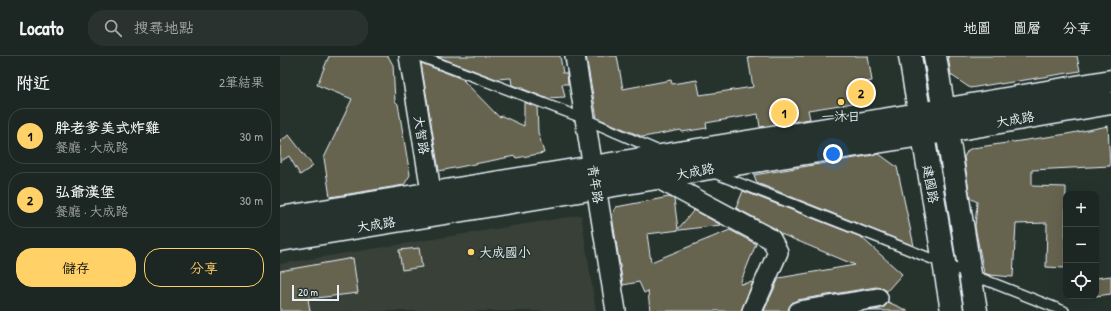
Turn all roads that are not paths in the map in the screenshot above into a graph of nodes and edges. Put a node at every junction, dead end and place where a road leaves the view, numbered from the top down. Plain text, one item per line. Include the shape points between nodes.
1 (409, 56) edge
2 (419, 56) edge
3 (575, 56) edge
4 (910, 56) edge
5 (935, 56) edge
6 (1111, 81) edge
7 (1111, 103) edge
8 (944, 110) junction
9 (585, 119) junction
10 (921, 125) junction
11 (947, 131) junction
12 (686, 162) junction
13 (595, 178) junction
14 (657, 178) junction
15 (432, 194) junction
16 (435, 214) junction
17 (280, 218) edge
18 (280, 240) edge
19 (945, 264) junction
20 (969, 274) junction
21 (878, 298) dead end
22 (616, 311) edge
23 (752, 311) edge
24 (799, 311) edge
25 (952, 311) edge
26 (976, 311) edge
27 (1064, 311) edge

1 - 15 street, 大智路
2 - 9 lane
3 - 9 street, 青年路
4 - 10 main road, 建國路
5 - 8 main road, 建國路
6 - 8 main road, 大成路
7 - 11 main road, 大成路
8 - 10 main road, 大成路
8 - 11 main road, 建國路
9 - 12 lane
9 - 13 street, 青年路
10 - 11 main road, 大成路
10 - 12 main road, 大成路
10 - 12 main road, 大成路
10 - 19 main road, 建國路
11 - 20 main road, 建國路
12 - 13 main road, 大成路
12 - 14 main road, 大成路
12 - 19 lane
13 - 14 main road, 大成路
13 - 15 main road, 大成路
13 - 16 main road, 大成路
13 - 22 street, 青年路
14 - 23 street via 771,239 778,252
15 - 16 street, 大智路
15 - 17 main road, 大成路
16 - 18 main road, 大成路
19 - 20 lane
19 - 25 main road, 建國路
20 - 26 main road, 建國路
20 - 27 lane
21 - 24 street

